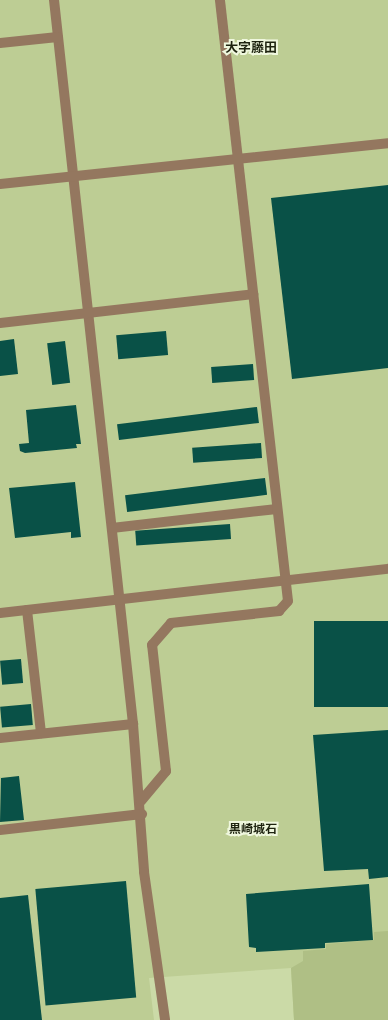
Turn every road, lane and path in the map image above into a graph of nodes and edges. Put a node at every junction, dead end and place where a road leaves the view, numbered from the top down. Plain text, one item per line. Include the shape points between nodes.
1 (54, 0) edge
2 (220, 0) edge
3 (58, 37) junction
4 (0, 43) edge
5 (388, 143) edge
6 (238, 157) junction
7 (74, 176) junction
8 (0, 184) edge
9 (253, 294) junction
10 (88, 313) junction
11 (0, 323) edge
12 (277, 509) junction
13 (112, 528) junction
14 (388, 569) edge
15 (285, 582) junction
16 (119, 600) junction
17 (27, 610) junction
18 (0, 613) edge
19 (133, 724) junction
20 (41, 733) junction
21 (0, 738) edge
22 (141, 801) junction
23 (142, 814) junction
24 (0, 830) edge
25 (165, 1020) edge

1 - 3 street
2 - 6 street
3 - 4 street
3 - 7 street
5 - 6 street
6 - 7 street
6 - 9 street
7 - 8 street
7 - 10 street
9 - 10 street
9 - 12 street
10 - 11 street
10 - 13 street
12 - 13 street
12 - 15 street
13 - 16 street
14 - 15 street
15 - 16 street
15 - 22 street via 288,601 279,611 171,623 152,645 166,771
16 - 17 street
16 - 19 street
17 - 18 street
17 - 20 street
19 - 20 street
19 - 22 street
20 - 21 street
22 - 23 street
23 - 24 street
23 - 25 street via 144,872

